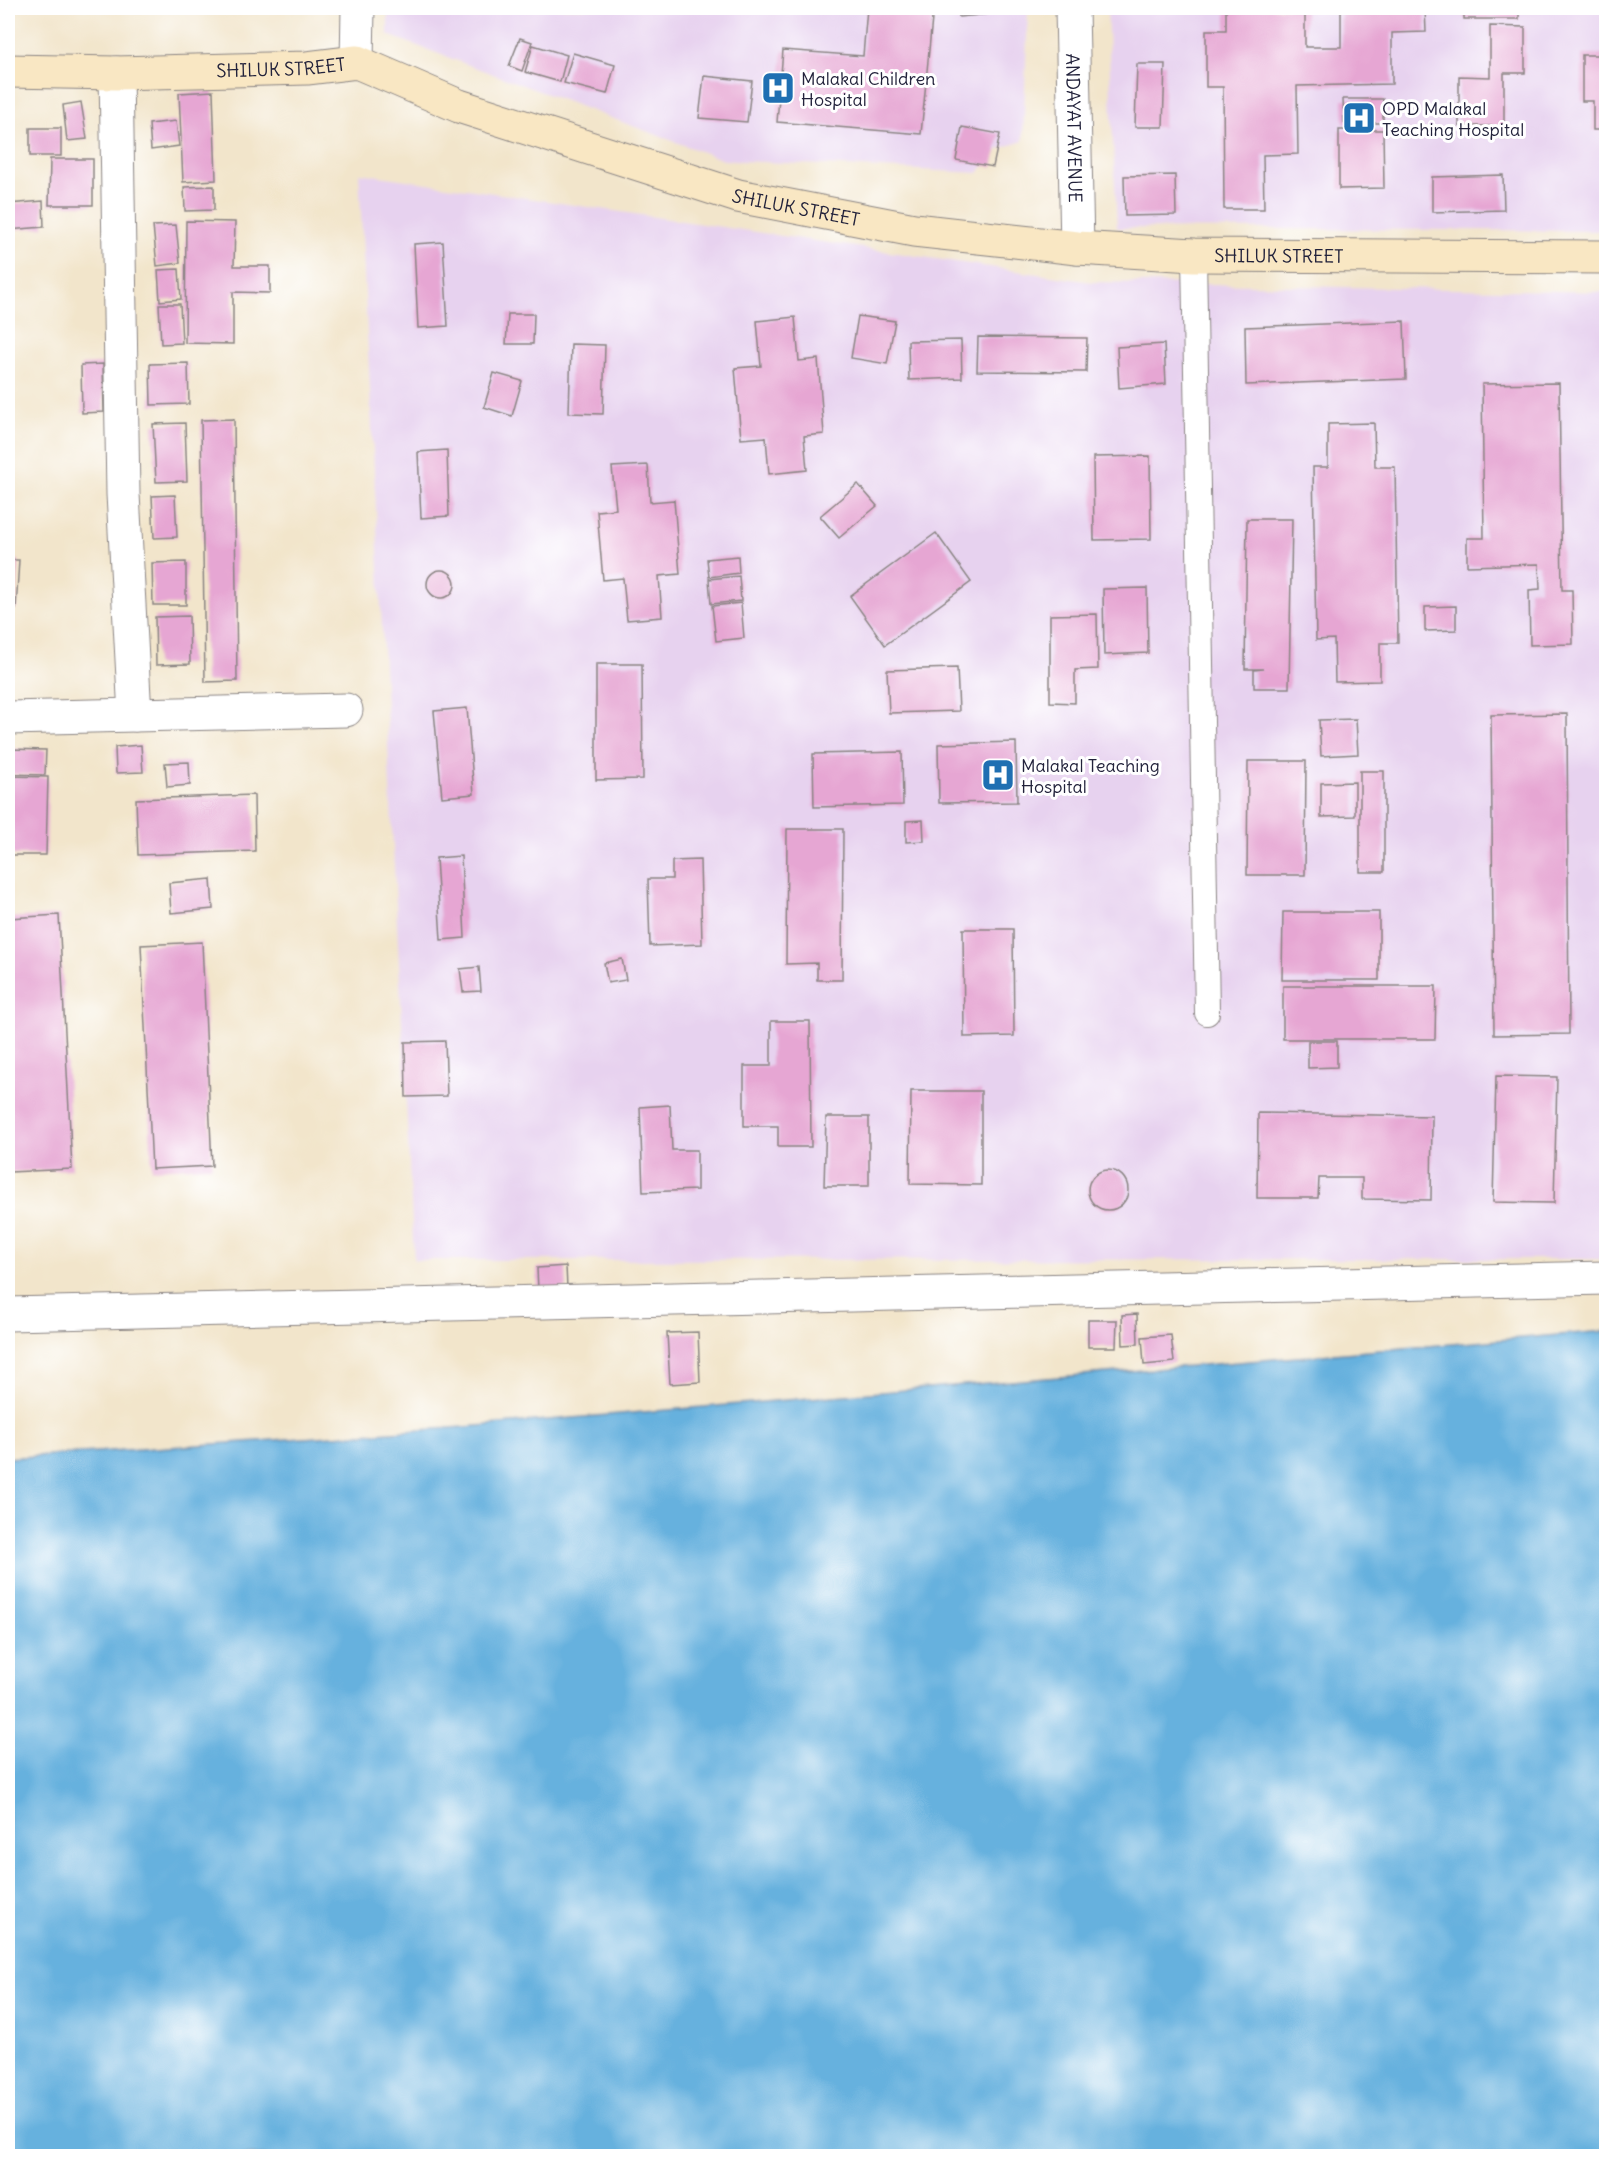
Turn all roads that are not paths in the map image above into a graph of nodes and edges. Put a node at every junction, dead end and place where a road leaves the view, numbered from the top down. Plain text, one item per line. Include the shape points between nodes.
1 (358, 8) edge
2 (1072, 8) edge
3 (357, 62) junction
4 (8, 71) edge
5 (116, 73) junction
6 (1077, 248) junction
7 (1194, 255) junction
8 (1606, 257) edge
9 (346, 710) dead end
10 (135, 715) junction
11 (8, 718) edge
12 (1207, 1013) dead end
13 (1606, 1278) edge
14 (8, 1314) edge

1 - 3 street
2 - 6 street, ANDAYAT AVENUE
3 - 5 street, SHILUK STREET via 307,69
3 - 6 street, SHILUK STREET via 459,106 738,196 914,230
4 - 5 street, SHILUK STREET
5 - 10 street via 123,494
6 - 7 street, SHILUK STREET
7 - 8 street, SHILUK STREET
7 - 12 lane
9 - 10 street
10 - 11 street
13 - 14 street

